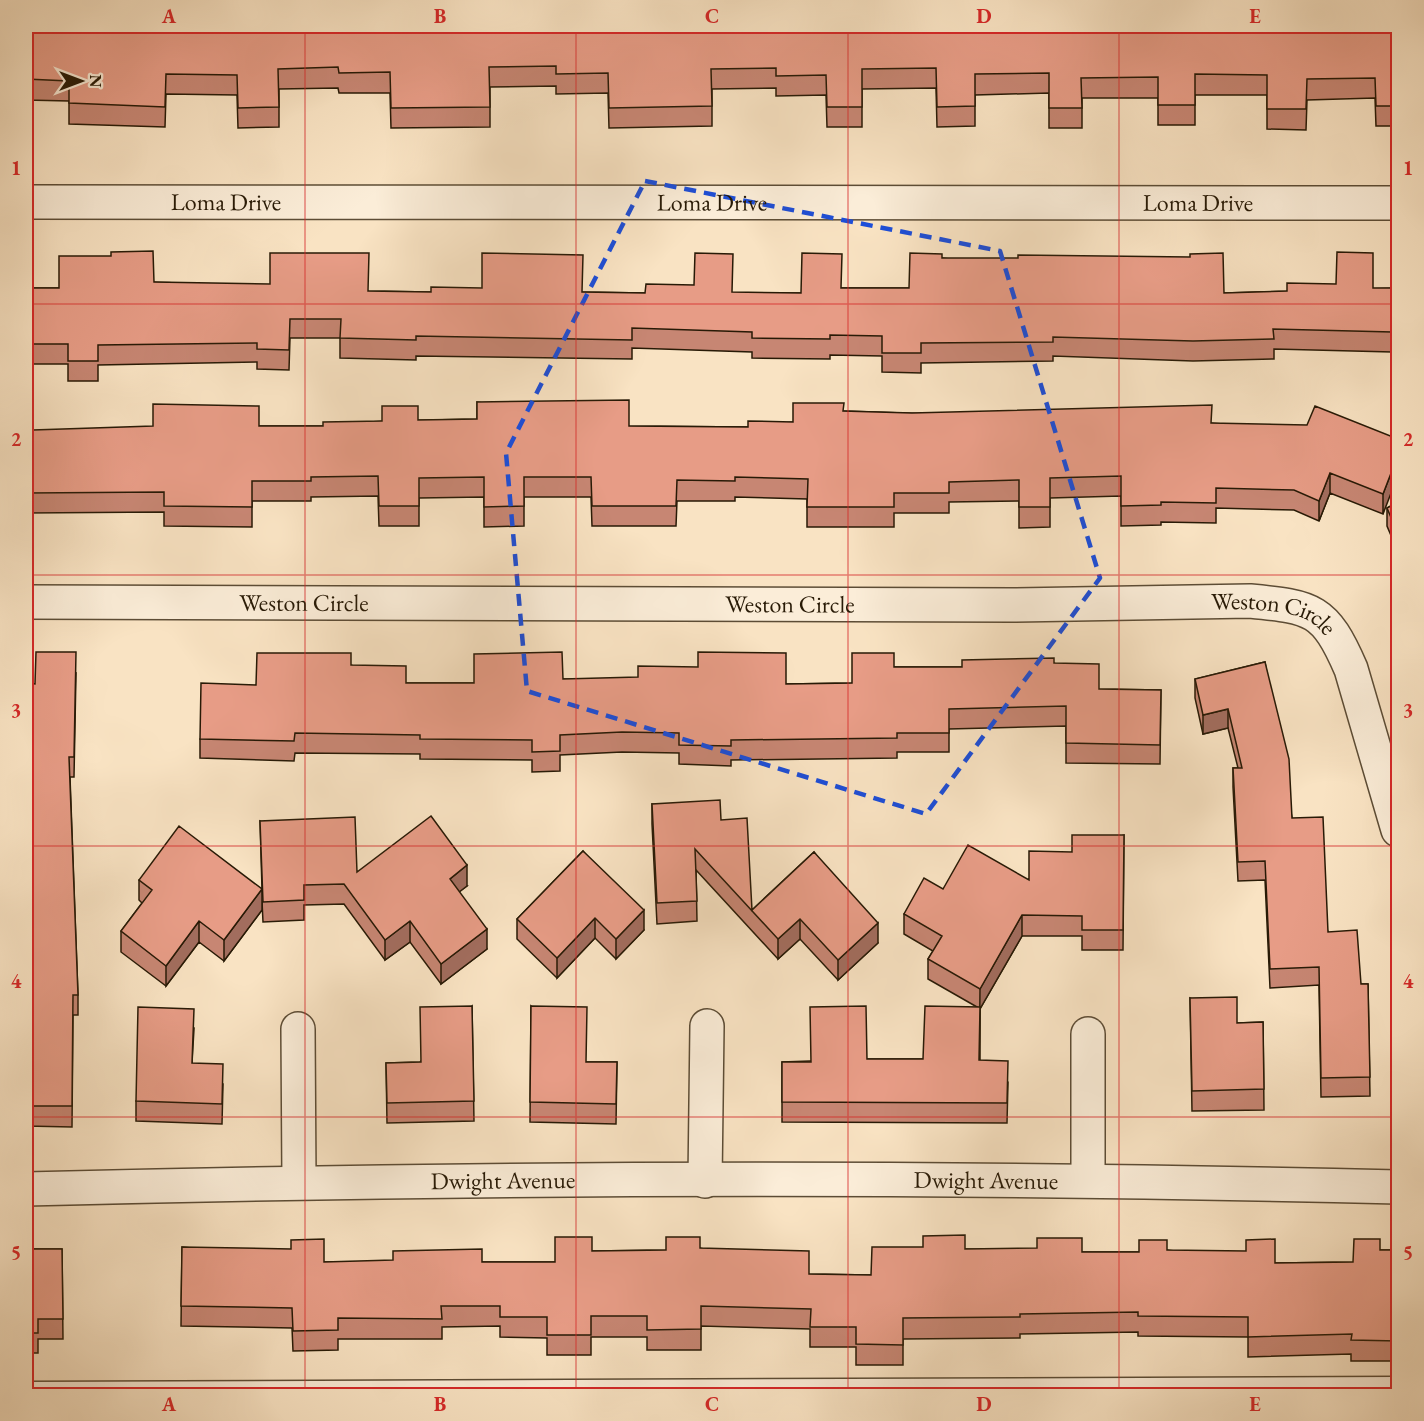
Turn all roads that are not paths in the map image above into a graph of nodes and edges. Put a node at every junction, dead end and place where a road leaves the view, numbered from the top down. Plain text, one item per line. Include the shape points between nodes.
1 (26, 202) edge
2 (1398, 203) edge
3 (26, 602) edge
4 (1398, 830) edge
5 (707, 1026) dead end
6 (298, 1029) dead end
7 (1088, 1034) dead end
8 (1088, 1180) junction
9 (299, 1182) junction
10 (705, 1182) junction
11 (1398, 1187) edge
12 (26, 1189) edge
13 (1398, 1386) edge
14 (26, 1391) edge

1 - 2 street, Loma Drive
3 - 4 street, Weston Circle via 1287,604 1314,611 1341,644
5 - 10 street
6 - 9 street
7 - 8 street, Dwight Avenue
8 - 10 street, Dwight Avenue
8 - 11 street, Dwight Avenue
9 - 10 street, Dwight Avenue
9 - 12 street, Dwight Avenue
13 - 14 lane

